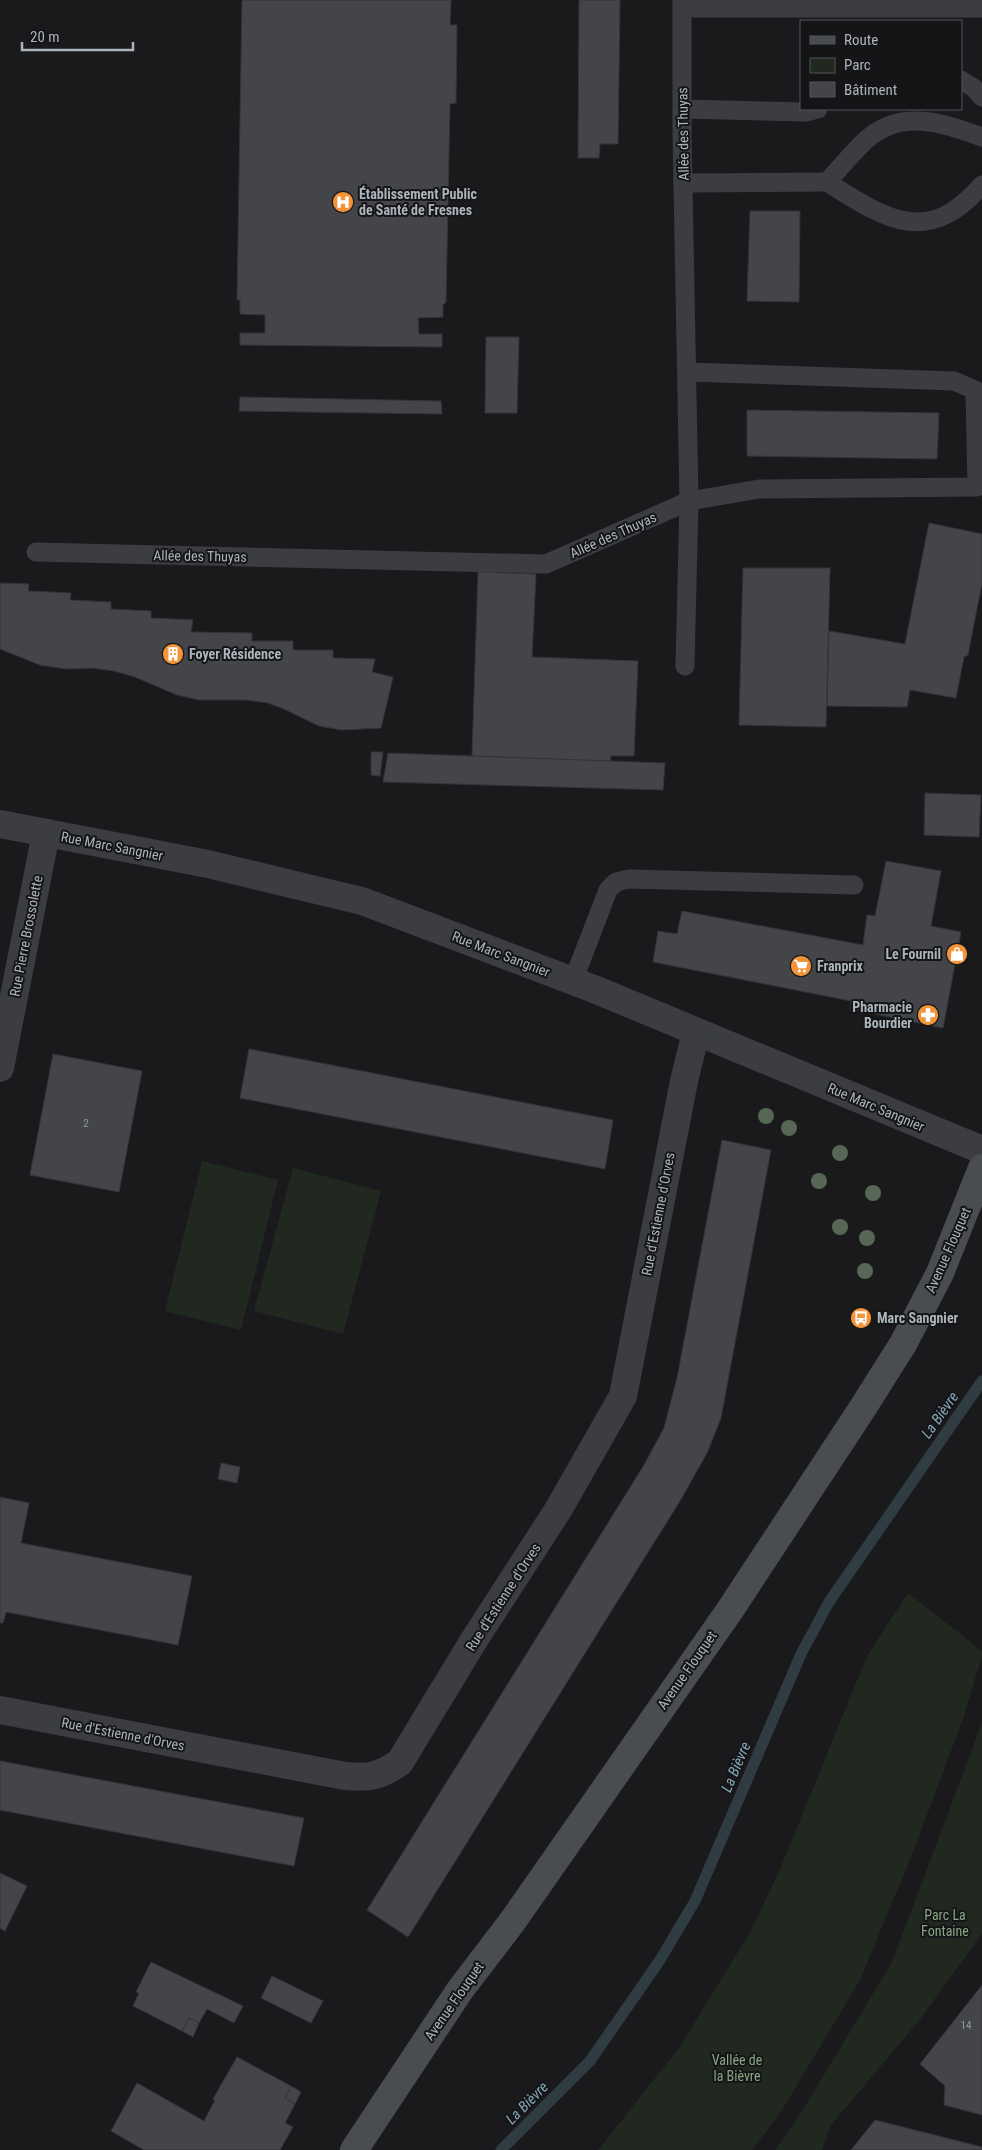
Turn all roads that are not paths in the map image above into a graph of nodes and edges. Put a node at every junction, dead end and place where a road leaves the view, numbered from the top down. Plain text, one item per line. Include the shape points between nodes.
1 (682, 4) edge
2 (982, 8) edge
3 (962, 81) edge
4 (982, 97) edge
5 (682, 109) junction
6 (814, 110) edge
7 (982, 137) edge
8 (827, 182) junction
9 (683, 184) junction
10 (982, 185) edge
11 (687, 372) junction
12 (690, 501) junction
13 (36, 552) dead end
14 (684, 666) dead end
15 (0, 824) edge
16 (46, 833) junction
17 (854, 885) dead end
18 (573, 981) junction
19 (696, 1032) junction
20 (0, 1068) edge
21 (982, 1150) edge
22 (982, 1168) edge
23 (0, 1710) edge
24 (354, 2150) edge

1 - 2 lane
1 - 5 lane, Allée des Thuyas
3 - 4 lane
5 - 6 lane
5 - 9 lane, Allée des Thuyas
7 - 8 lane via 915,120 891,124 867,139
8 - 9 lane
8 - 10 lane via 872,211 911,223 940,219 968,201
9 - 11 lane, Allée des Thuyas
11 - 12 lane, Allée des Thuyas
11 - 12 lane via 954,381 975,390 977,487 759,489
12 - 13 lane, Allée des Thuyas via 546,564
12 - 14 lane
15 - 16 street, Rue Marc Sangnier
16 - 18 street, Rue Marc Sangnier via 208,864 362,901
16 - 20 street, Rue Pierre Brossolette
17 - 18 lane via 629,879 616,882 608,890
18 - 19 street, Rue Marc Sangnier
19 - 21 street, Rue Marc Sangnier
19 - 23 street, Rue d'Estienne d'Orves via 623,1396 558,1510 400,1762 386,1772 368,1778 345,1776
22 - 24 main road, Avenue Flouquet via 940,1273 903,1344 862,1409 730,1610 460,1990

